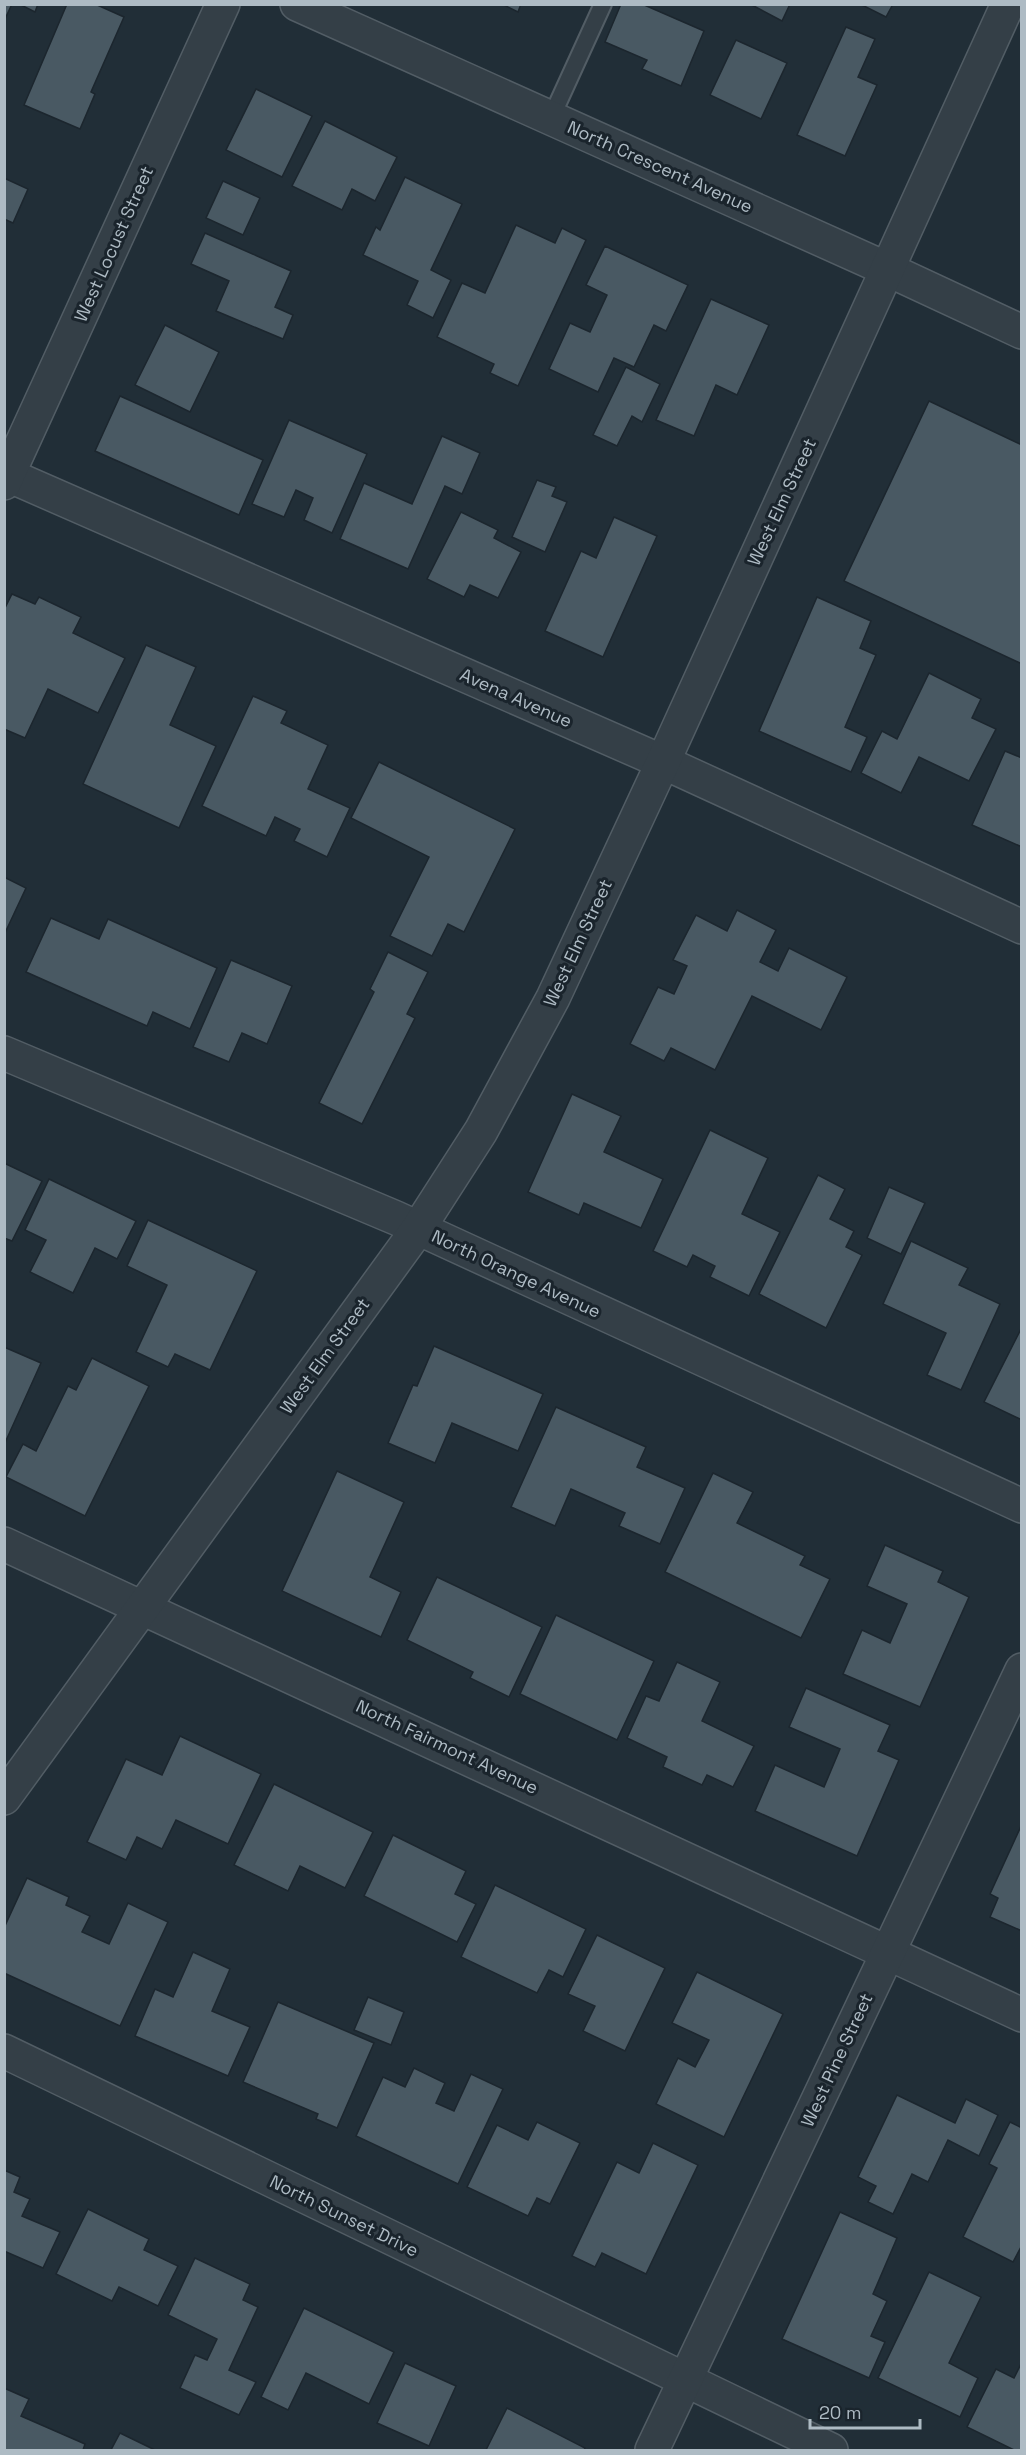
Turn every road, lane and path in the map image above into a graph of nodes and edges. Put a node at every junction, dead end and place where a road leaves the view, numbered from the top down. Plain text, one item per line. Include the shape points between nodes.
1 (223, 4) edge
2 (297, 4) edge
3 (603, 4) edge
4 (1008, 4) edge
5 (551, 118) junction
6 (889, 270) junction
7 (1022, 332) edge
8 (6, 479) edge
9 (663, 762) junction
10 (1022, 927) edge
11 (4, 1053) edge
12 (418, 1229) junction
13 (1022, 1506) edge
14 (4, 1544) edge
15 (143, 1606) junction
16 (1022, 1670) edge
17 (4, 1798) edge
18 (888, 1953) junction
19 (1022, 2015) edge
20 (4, 2051) edge
21 (684, 2381) junction
22 (652, 2451) edge
23 (831, 2451) edge

1 - 8 street, West Locust Street
2 - 5 street, North Crescent Avenue
3 - 5 lane
4 - 6 street, West Elm Street
5 - 6 street, North Crescent Avenue
6 - 7 street, North Crescent Avenue
6 - 9 street, West Elm Street
8 - 9 street, Avena Avenue
9 - 10 street, Avena Avenue
9 - 12 street, West Elm Street via 553,998 481,1131
11 - 12 street, North Orange Avenue
12 - 13 street, North Orange Avenue
12 - 15 street, West Elm Street
14 - 15 street, North Fairmont Avenue
15 - 17 street, West Elm Street
15 - 18 street, North Fairmont Avenue
16 - 18 street, West Pine Street
18 - 19 street, North Fairmont Avenue
18 - 21 street, West Pine Street
20 - 21 street, North Sunset Drive
21 - 22 street, West Pine Street
21 - 23 street, North Sunset Drive

